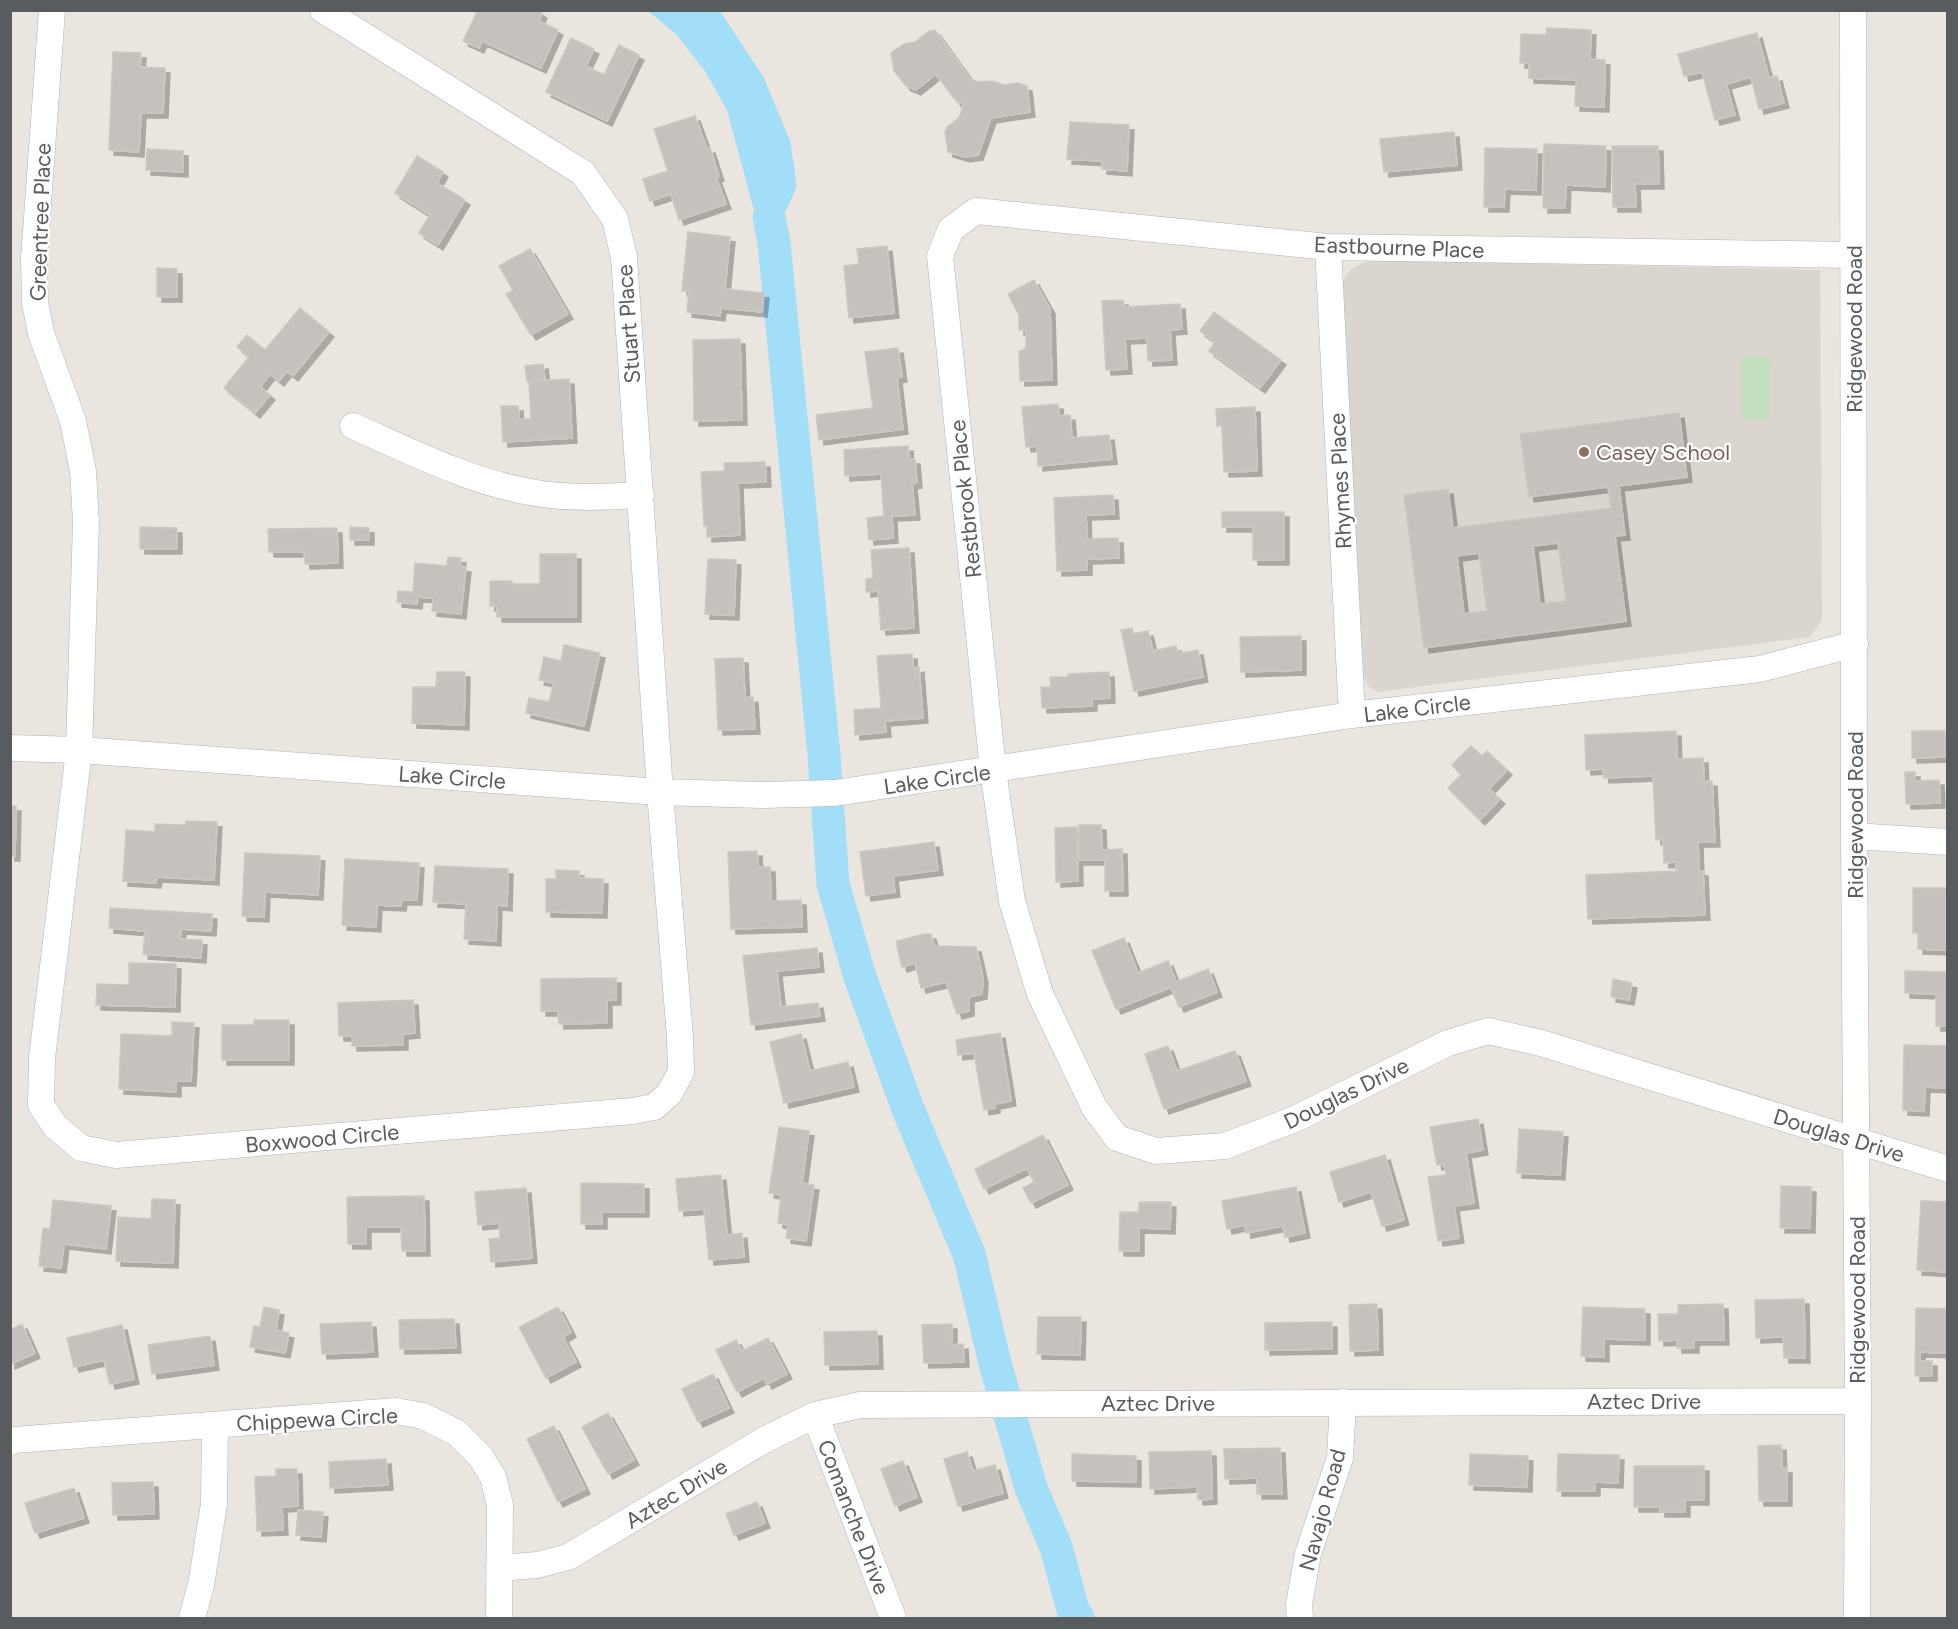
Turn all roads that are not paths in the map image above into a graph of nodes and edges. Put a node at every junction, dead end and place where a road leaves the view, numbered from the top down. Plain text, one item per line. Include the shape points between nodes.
1 (52, 10) edge
2 (323, 10) edge
3 (1853, 10) edge
4 (951, 229) joint
5 (1328, 247) junction
6 (1853, 255) junction
7 (353, 426) dead end
8 (640, 495) junction
9 (1855, 644) junction
10 (1352, 715) junction
11 (10, 748) edge
12 (80, 750) junction
13 (993, 770) junction
14 (660, 792) junction
15 (1854, 836) junction
16 (1947, 842) edge
17 (1856, 1140) junction
18 (1947, 1169) edge
19 (1858, 1401) junction
20 (1343, 1402) junction
21 (815, 1415) junction
22 (215, 1426) junction
23 (10, 1442) edge
24 (499, 1568) junction
25 (192, 1618) edge
26 (499, 1618) edge
27 (893, 1618) edge
28 (1300, 1618) edge
29 (1857, 1618) edge

1 - 12 street, Greentree Place via 34,259 35,303 41,333 73,421 83,471 86,522
2 - 8 street, Stuart Place via 583,173 615,219 624,257
3 - 6 street, Ridgewood Road
4 - 5 street, Eastbourne Place via 976,211
4 - 13 street, Restbrook Place via 940,256
5 - 6 street, Eastbourne Place
5 - 10 street, Rhymes Place
6 - 9 street, Ridgewood Road
7 - 8 street via 467,476 530,492 587,497
8 - 14 street, Stuart Place
9 - 10 street, Lake Circle via 1760,669
9 - 15 street, Ridgewood Road
10 - 13 street, Lake Circle
11 - 12 street, Lake Circle
12 - 14 street, Lake Circle
12 - 14 street, Boxwood Circle via 42,1058 41,1105 55,1126 81,1148 116,1155 654,1107 669,1094 681,1072
13 - 14 street, Lake Circle via 806,795
13 - 17 street, Douglas Drive via 1012,902 1040,994 1094,1107 1117,1138 1156,1151 1225,1146 1295,1119 1448,1043 1488,1031 1541,1042
15 - 16 street
15 - 17 street, Ridgewood Road
17 - 18 street, Douglas Drive
17 - 19 street, Ridgewood Road
19 - 20 street, Aztec Drive
19 - 29 street, Ridgewood Road
20 - 21 street, Aztec Drive via 860,1405
20 - 28 street, Navajo Road via 1340,1458 1308,1554
21 - 24 street, Aztec Drive via 766,1439 568,1557 537,1565
21 - 27 street, Comanche Drive
22 - 23 street, Chippewa Circle
22 - 24 street, Chippewa Circle via 396,1411 423,1416 457,1433 480,1456 493,1477 500,1505
22 - 25 street via 214,1504
24 - 26 street, Chippewa Circle

